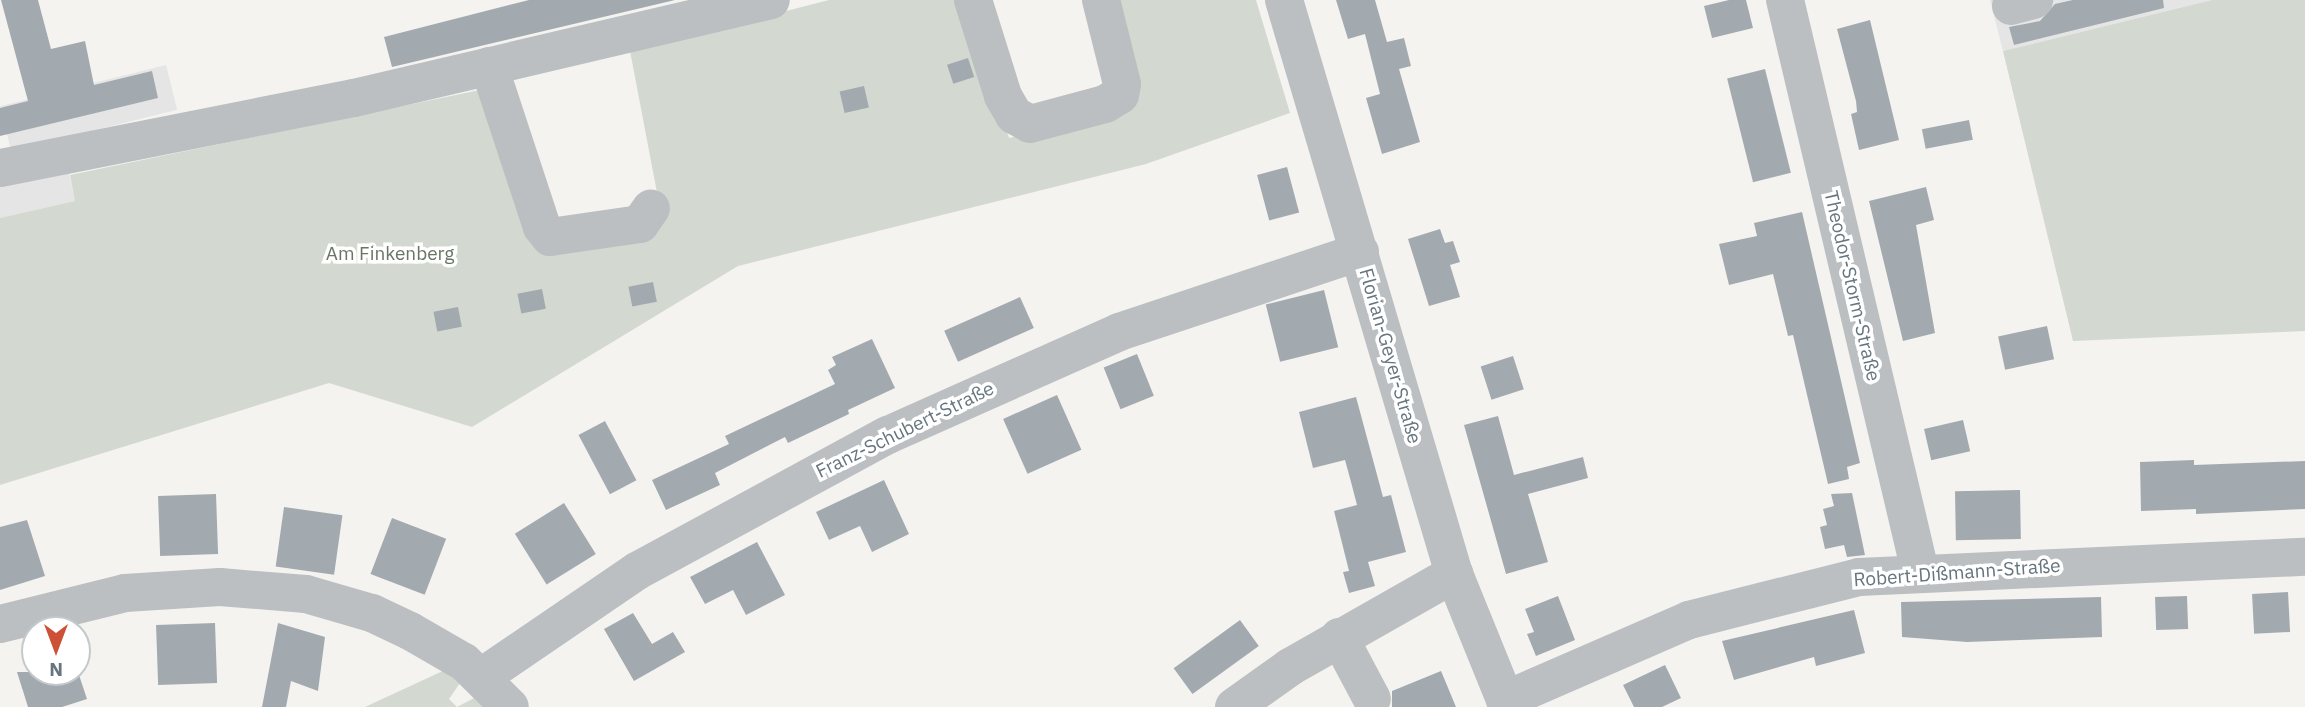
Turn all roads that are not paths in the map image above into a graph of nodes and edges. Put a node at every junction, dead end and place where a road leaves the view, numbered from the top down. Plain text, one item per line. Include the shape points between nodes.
1 (771, 0) edge
2 (973, 0) edge
3 (1101, 0) edge
4 (1284, 0) edge
5 (1785, 0) edge
6 (489, 66) junction
7 (0, 168) edge
8 (651, 208) dead end
9 (1360, 252) junction
10 (2305, 557) edge
11 (1920, 572) junction
12 (1454, 574) junction
13 (0, 624) edge
14 (1339, 637) junction
15 (483, 676) junction
16 (1372, 699) dead end
17 (1507, 704) edge
18 (510, 707) edge
19 (1234, 707) edge

1 - 6 street
2 - 3 street via 1003,96 1014,115 1030,124 1105,104 1120,95 1122,84
4 - 9 street, Florian-Geyer-Straße
5 - 11 street, Theodor-Storm-Straße
6 - 7 street via 354,99
6 - 8 street via 512,142 525,164 542,227 550,237 640,224
9 - 12 street, Florian-Geyer-Straße
9 - 15 street, Franz-Schubert-Straße via 1119,332 888,435 673,550
10 - 11 street, Robert-Dißmann-Straße
11 - 17 street, Robert-Dißmann-Straße via 1823,584 1716,610
12 - 14 street
12 - 17 street, Florian-Geyer-Straße
13 - 15 street via 125,593 273,589 372,613
14 - 16 street
14 - 19 street
15 - 18 street

